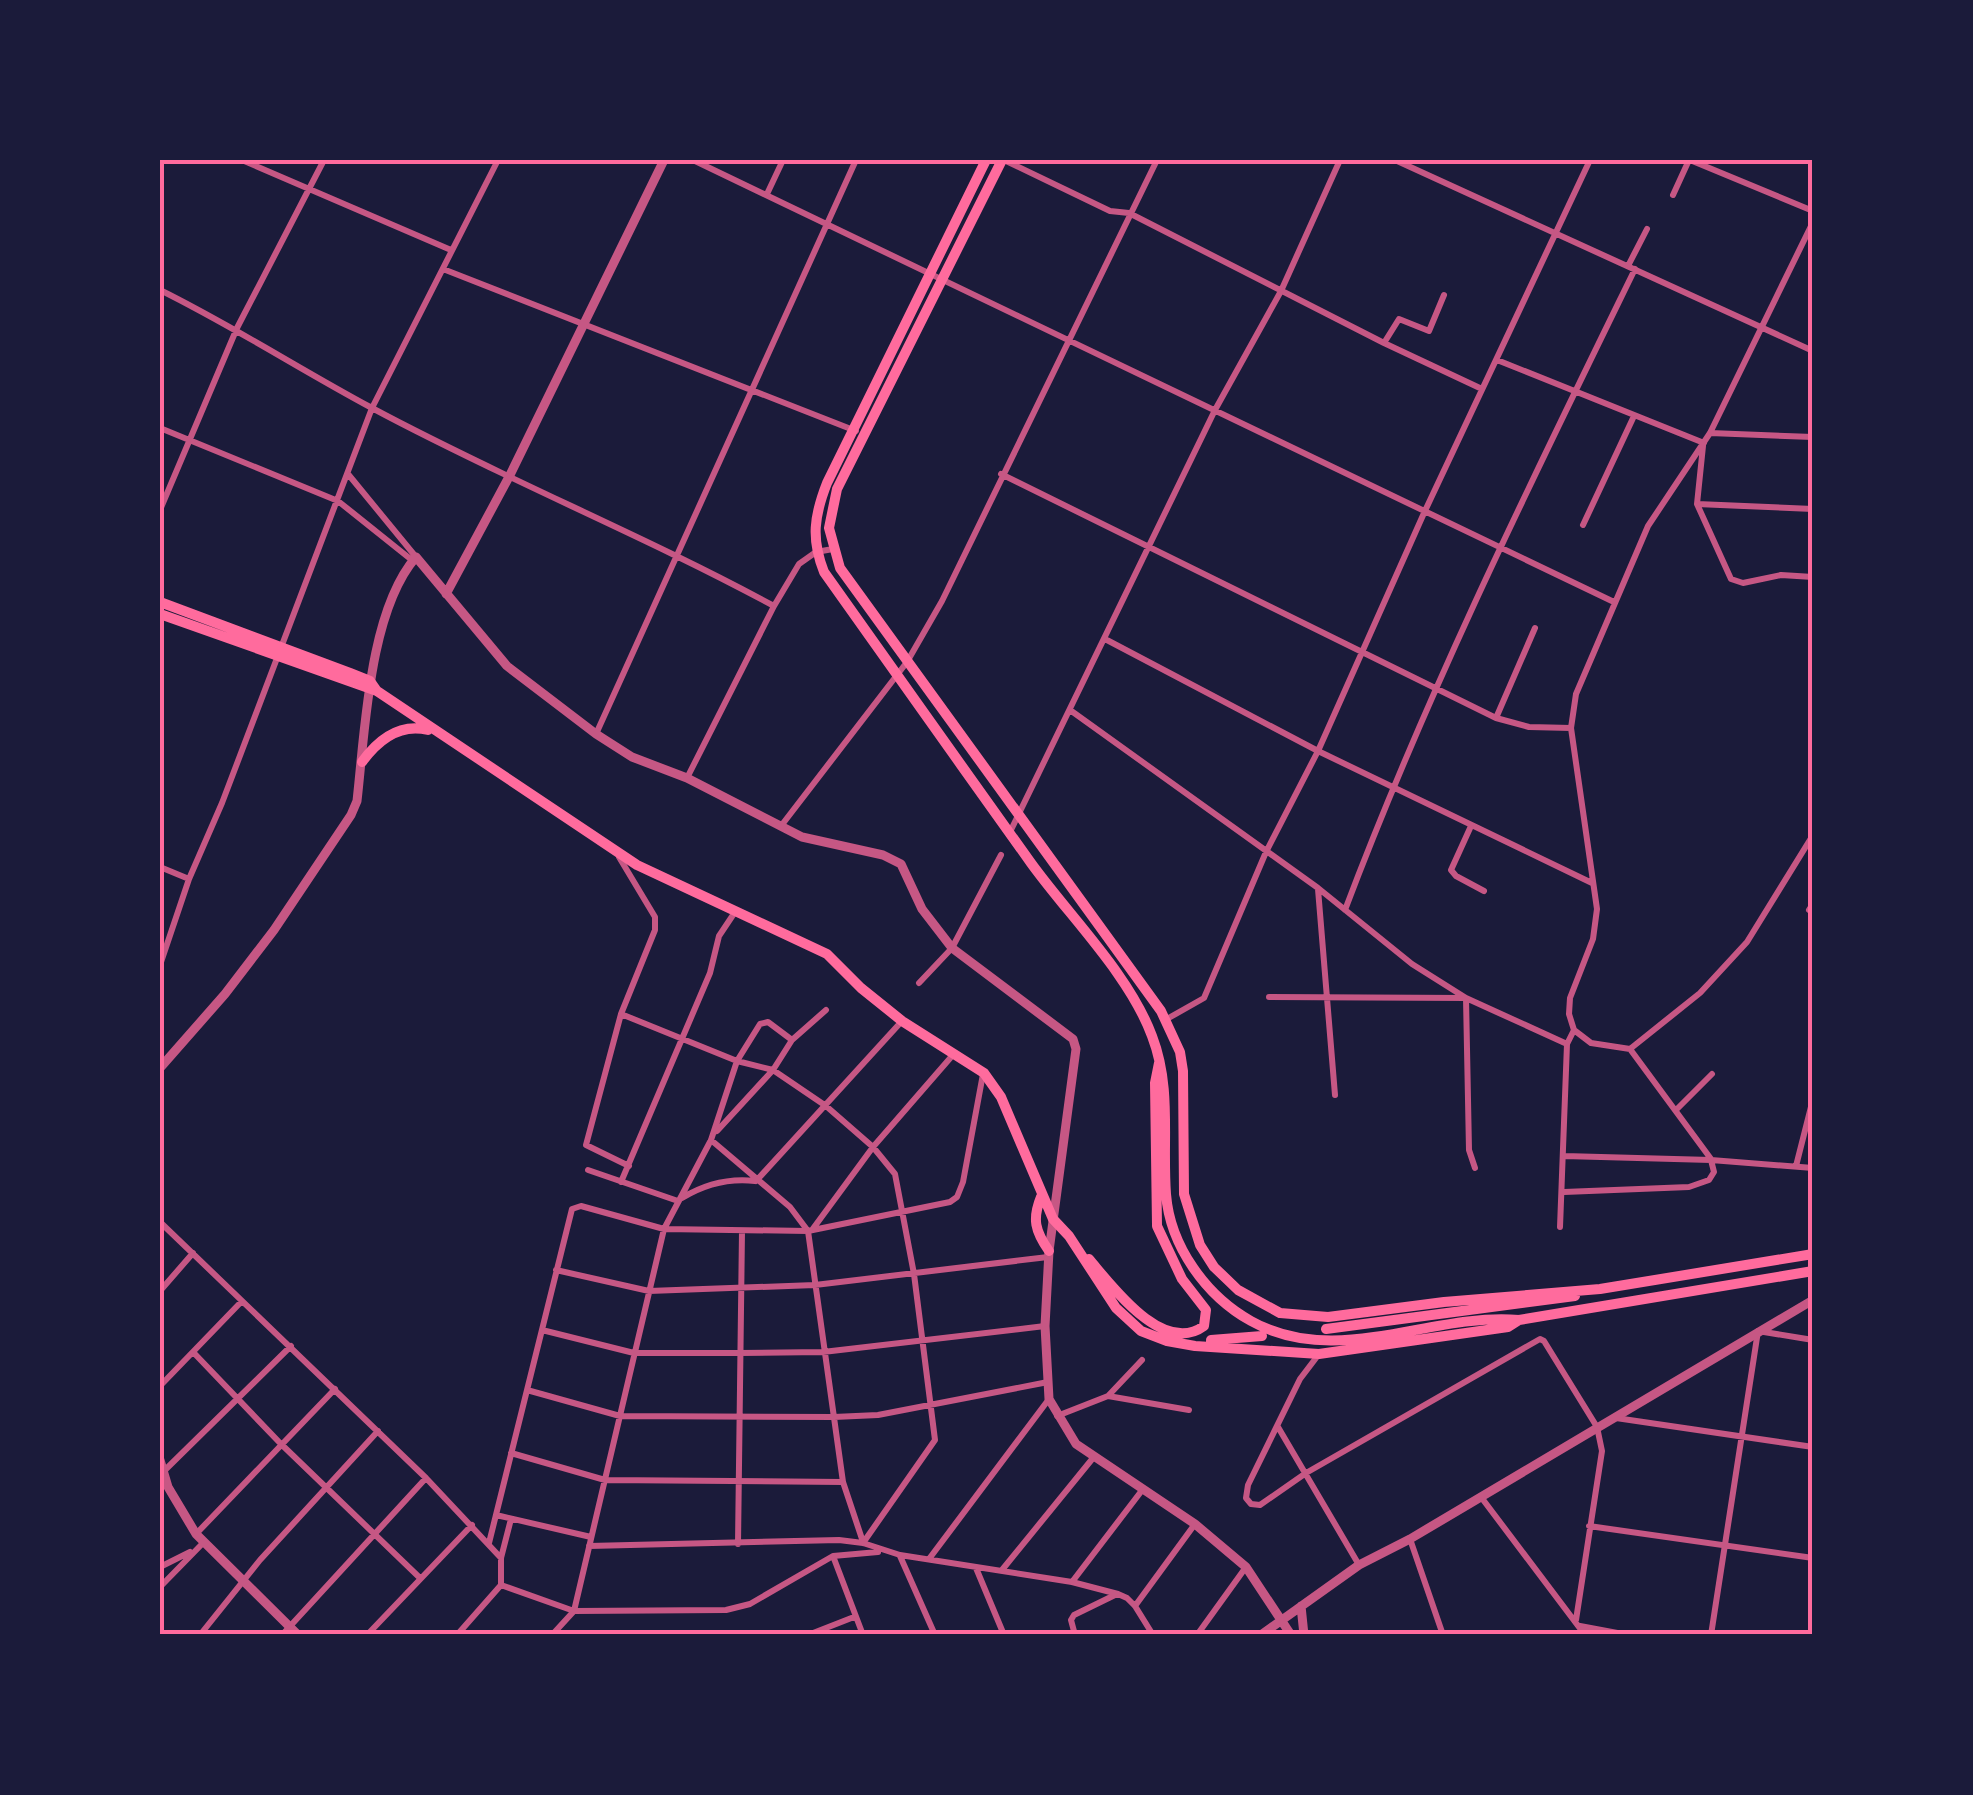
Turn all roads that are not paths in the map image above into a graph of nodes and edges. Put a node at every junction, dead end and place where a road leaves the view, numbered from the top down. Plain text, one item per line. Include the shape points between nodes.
1 (242, 160) edge
2 (324, 160) edge
3 (498, 160) edge
4 (664, 160) edge
5 (693, 160) edge
6 (783, 160) edge
7 (856, 160) edge
8 (986, 160) edge
9 (1003, 160) edge
10 (1157, 160) edge
11 (1340, 160) edge
12 (1395, 160) edge
13 (1590, 160) edge
14 (1690, 160) edge
15 (311, 190) junction
16 (767, 194) junction
17 (1674, 195) dead end
18 (1813, 211) edge
19 (1129, 213) junction
20 (1813, 222) edge
21 (827, 226) junction
22 (1647, 229) dead end
23 (1556, 232) junction
24 (450, 250) junction
25 (1631, 268) junction
26 (443, 270) junction
27 (935, 277) junction
28 (160, 290) edge
29 (1281, 291) junction
30 (1444, 295) dead end
31 (583, 326) junction
32 (237, 328) junction
33 (1762, 329) junction
34 (1067, 339) junction
35 (1384, 343) junction
36 (1813, 351) edge
37 (1497, 360) junction
38 (1482, 389) junction
39 (753, 390) junction
40 (1575, 392) junction
41 (372, 408) junction
42 (1216, 410) junction
43 (1634, 416) junction
44 (160, 428) edge
45 (860, 432) junction
46 (1710, 433) junction
47 (1813, 437) edge
48 (189, 440) junction
49 (1704, 443) junction
50 (348, 474) junction
51 (1002, 474) junction
52 (510, 475) junction
53 (338, 501) junction
54 (1697, 504) junction
55 (1813, 508) edge
56 (160, 510) edge
57 (1424, 513) junction
58 (1583, 525) dead end
59 (1501, 548) junction
60 (833, 549) junction
61 (1148, 549) junction
62 (816, 552) junction
63 (679, 555) junction
64 (416, 561) junction
65 (1813, 577) edge
66 (446, 594) junction
67 (160, 602) edge
68 (1614, 602) junction
69 (774, 606) junction
70 (160, 614) edge
71 (1535, 628) dead end
72 (1106, 639) junction
73 (281, 651) junction
74 (1361, 652) junction
75 (906, 662) junction
76 (896, 675) junction
77 (372, 687) junction
78 (1435, 688) junction
79 (1070, 710) junction
80 (1496, 718) junction
81 (1571, 728) junction
82 (434, 732) junction
83 (596, 734) junction
84 (1318, 751) junction
85 (362, 762) junction
86 (688, 778) junction
87 (1392, 786) junction
88 (1019, 814) junction
89 (1471, 826) junction
90 (780, 827) junction
91 (1010, 832) junction
92 (1813, 836) edge
93 (616, 852) junction
94 (1266, 852) junction
95 (1001, 855) dead end
96 (160, 867) edge
97 (189, 879) junction
98 (1594, 883) junction
99 (1318, 888) junction
100 (1484, 892) dead end
101 (1345, 910) junction
102 (736, 911) junction
103 (952, 948) junction
104 (160, 965) edge
105 (919, 983) dead end
106 (1325, 995) junction
107 (1269, 997) dead end
108 (1466, 998) junction
109 (826, 1010) dead end
110 (621, 1014) junction
111 (1165, 1020) junction
112 (902, 1021) junction
113 (1574, 1030) junction
114 (792, 1040) junction
115 (682, 1041) junction
116 (1567, 1044) junction
117 (1630, 1048) junction
118 (952, 1056) junction
119 (737, 1061) junction
120 (1160, 1062) junction
121 (160, 1068) edge
122 (773, 1070) junction
123 (984, 1073) junction
124 (1712, 1074) dead end
125 (1335, 1095) dead end
126 (1813, 1099) edge
127 (826, 1106) junction
128 (1676, 1110) junction
129 (712, 1138) junction
130 (873, 1147) junction
131 (1564, 1156) junction
132 (1712, 1160) junction
133 (629, 1166) junction
134 (1796, 1166) junction
135 (1475, 1168) dead end
136 (1813, 1168) edge
137 (588, 1170) dead end
138 (756, 1181) junction
139 (621, 1182) junction
140 (1563, 1192) junction
141 (1041, 1196) junction
142 (678, 1201) junction
143 (902, 1214) junction
144 (1052, 1219) junction
145 (160, 1222) edge
146 (1560, 1227) dead end
147 (664, 1229) junction
148 (742, 1230) junction
149 (810, 1231) junction
150 (1069, 1236) junction
151 (193, 1253) junction
152 (1048, 1254) junction
153 (1813, 1254) edge
154 (556, 1270) junction
155 (1813, 1271) edge
156 (914, 1274) junction
157 (815, 1285) junction
158 (741, 1288) junction
159 (1600, 1288) junction
160 (160, 1291) edge
161 (649, 1291) junction
162 (1116, 1291) junction
163 (243, 1300) junction
164 (1813, 1300) edge
165 (1520, 1320) junction
166 (1045, 1326) junction
167 (1326, 1329) dead end
168 (542, 1330) junction
169 (1758, 1331) junction
170 (1262, 1336) dead end
171 (1813, 1340) edge
172 (922, 1342) junction
173 (291, 1346) junction
174 (193, 1352) junction
175 (823, 1352) junction
176 (634, 1353) junction
177 (740, 1353) junction
178 (1319, 1354) junction
179 (1142, 1360) dead end
180 (1048, 1382) junction
181 (160, 1386) edge
182 (335, 1389) junction
183 (527, 1390) junction
184 (1108, 1396) junction
185 (238, 1398) junction
186 (1049, 1398) junction
187 (931, 1402) junction
188 (1189, 1410) dead end
189 (620, 1416) junction
190 (740, 1416) junction
191 (1057, 1416) junction
192 (834, 1417) junction
193 (1612, 1417) junction
194 (1278, 1426) junction
195 (1597, 1427) junction
196 (378, 1431) junction
197 (1744, 1434) junction
198 (280, 1442) junction
199 (1813, 1446) edge
200 (512, 1453) junction
201 (1093, 1458) junction
202 (160, 1460) edge
203 (163, 1472) junction
204 (1306, 1474) junction
205 (426, 1478) junction
206 (604, 1480) junction
207 (739, 1481) junction
208 (842, 1482) junction
209 (327, 1488) junction
210 (164, 1490) edge
211 (1143, 1490) junction
212 (1481, 1497) junction
213 (496, 1516) junction
214 (512, 1519) junction
215 (1195, 1524) junction
216 (472, 1525) junction
217 (1589, 1526) junction
218 (373, 1533) junction
219 (591, 1537) junction
220 (201, 1538) junction
221 (1410, 1539) junction
222 (863, 1543) junction
223 (489, 1544) junction
224 (738, 1544) junction
225 (1725, 1544) junction
226 (589, 1546) junction
227 (195, 1550) junction
228 (885, 1552) junction
229 (900, 1555) junction
230 (833, 1556) junction
231 (502, 1558) junction
232 (1813, 1558) edge
233 (929, 1559) junction
234 (1358, 1566) junction
235 (160, 1567) edge
236 (975, 1567) junction
237 (1246, 1567) junction
238 (1001, 1571) junction
239 (420, 1578) junction
240 (243, 1580) junction
241 (1072, 1582) junction
242 (500, 1586) junction
243 (160, 1587) edge
244 (1118, 1594) junction
245 (1135, 1606) junction
246 (1302, 1606) junction
247 (574, 1610) junction
248 (854, 1617) junction
249 (1283, 1619) junction
250 (1578, 1623) junction
251 (290, 1632) edge
252 (200, 1635) edge
253 (367, 1635) edge
254 (456, 1635) edge
255 (552, 1635) edge
256 (808, 1635) edge
257 (862, 1635) edge
258 (935, 1635) edge
259 (1004, 1635) edge
260 (1075, 1635) edge
261 (1153, 1635) edge
262 (1197, 1635) edge
263 (1261, 1635) edge
264 (1292, 1635) edge
265 (1304, 1635) edge
266 (1443, 1635) edge
267 (1585, 1635) edge
268 (1628, 1635) edge
269 (1711, 1635) edge

1 - 15 street
2 - 15 street
3 - 24 street
4 - 31 street
5 - 16 street
6 - 16 street
7 - 21 street
8 - 27 main road
9 - 19 street
9 - 27 main road
10 - 19 street
11 - 29 street
12 - 23 street
13 - 23 street
14 - 17 street
14 - 18 street
15 - 24 street
15 - 32 street
16 - 21 street
19 - 29 street
19 - 34 street
20 - 33 street
21 - 27 street
21 - 39 street
22 - 25 street
23 - 25 street
23 - 37 street
24 - 26 street
25 - 33 street
25 - 40 street
26 - 31 street
26 - 41 street
27 - 34 street
27 - 45 main road
28 - 32 street
29 - 35 street
29 - 42 street
30 - 35 street via 1429,332 1398,319
31 - 39 street
31 - 52 street
32 - 41 street
32 - 48 street
33 - 36 street
33 - 46 street
34 - 42 street
34 - 51 street
35 - 38 street
37 - 38 street
37 - 40 street
38 - 57 street
39 - 45 street
39 - 63 street
40 - 43 street
40 - 59 street
41 - 50 street
41 - 52 street
42 - 57 street
42 - 61 street
43 - 49 street
43 - 58 street
44 - 48 street
45 - 60 main road via 832,504
45 - 62 main road via 818,505
46 - 47 street
46 - 49 street
48 - 53 street
48 - 56 street
49 - 54 street
49 - 68 street via 1648,526
50 - 53 street
50 - 64 street
51 - 61 street
51 - 75 street
52 - 63 street
52 - 66 street
53 - 64 street
53 - 73 street
54 - 55 street
54 - 65 street via 1736,582
57 - 59 street
57 - 74 street
59 - 68 street
59 - 78 street
60 - 62 street
60 - 75 main road
61 - 72 street
61 - 74 street
62 - 69 street via 799,564
62 - 76 main road
63 - 69 street
63 - 83 street
64 - 66 street
64 - 77 street via 395,587
66 - 83 street via 507,666
67 - 73 main road
68 - 81 street via 1576,694
69 - 86 street
70 - 73 main road
71 - 80 street
72 - 79 street
72 - 84 street
73 - 77 main road
73 - 97 street
74 - 78 street
74 - 84 street
75 - 76 street
75 - 88 main road
76 - 90 street
76 - 91 main road
77 - 82 main road
77 - 85 street
78 - 80 street
78 - 87 street
79 - 88 street
79 - 94 street
80 - 81 street via 1529,728
81 - 98 street
82 - 85 main road via 400,731
82 - 93 main road
83 - 86 street
84 - 87 street
84 - 94 street
85 - 121 street via 351,816 274,930
86 - 90 street
87 - 89 street
87 - 101 street
88 - 91 street
88 - 111 main road
89 - 98 street
89 - 100 street via 1451,870
90 - 103 street via 900,864
91 - 120 main road via 1125,986
92 - 117 street via 1748,942 1700,994
93 - 102 main road
93 - 110 street via 656,923
94 - 99 street
94 - 111 street via 1204,998
95 - 103 street
96 - 97 street
97 - 104 street
98 - 113 street via 1596,924 1570,998
99 - 101 street
99 - 106 street
101 - 108 street
102 - 112 main road via 827,954
102 - 115 street via 719,936
103 - 105 street
103 - 144 street via 1076,1043
106 - 107 street
106 - 108 street
106 - 125 street
108 - 116 street
108 - 135 street via 1469,1150
109 - 114 street
110 - 115 street
110 - 133 street via 586,1145
111 - 159 main road via 1184,1071 1190,1219 1214,1267 1238,1290 1280,1313 1328,1317
112 - 118 main road
112 - 127 street
113 - 116 street
113 - 117 street via 1590,1043
114 - 119 street via 765,1021
114 - 122 street
115 - 119 street
115 - 133 street
116 - 131 street
117 - 128 street
118 - 123 main road
118 - 130 street
119 - 122 street
119 - 129 street
120 - 162 main road via 1157,1226 1182,1279 1206,1310 1204,1326 1189,1332 1152,1324
120 - 165 main road via 1166,1083 1166,1198 1180,1246 1213,1293 1251,1321 1305,1339 1344,1340
122 - 127 street
122 - 129 street
123 - 141 main road via 1001,1097
123 - 143 street via 957,1197
124 - 128 street
126 - 134 street
127 - 130 street
127 - 138 street
128 - 132 street
129 - 138 street
129 - 142 street
130 - 143 street via 895,1174
130 - 149 street
131 - 132 street
131 - 140 street
132 - 134 street
132 - 140 street via 1709,1180 1689,1187
133 - 139 street
134 - 136 street
137 - 139 street
138 - 142 street via 699,1188
138 - 149 street
139 - 142 street
140 - 146 street
141 - 144 main road
141 - 152 main road via 1034,1214
142 - 147 street
143 - 149 street
143 - 156 street
144 - 150 main road
144 - 152 street
145 - 151 street
147 - 148 street
147 - 154 street via 572,1209
147 - 161 street
148 - 149 street
148 - 158 street
149 - 157 street
150 - 162 main road
150 - 178 main road via 1100,1287 1141,1331 1195,1346
151 - 160 street
151 - 163 street
152 - 156 street
152 - 166 street
153 - 159 main road
154 - 161 street
154 - 168 street
155 - 165 main road
156 - 157 street
156 - 172 street
157 - 158 street
157 - 175 street
158 - 161 street
158 - 177 street
159 - 167 main road
161 - 176 street
162 - 170 main road via 1143,1325 1162,1334 1184,1340
163 - 173 street
163 - 174 street
164 - 169 street
165 - 178 main road
166 - 172 street
166 - 180 street
168 - 176 street
168 - 183 street
169 - 171 street
169 - 193 street
169 - 197 street
172 - 175 street
172 - 187 street
173 - 182 street
173 - 185 street
174 - 181 street
174 - 185 street
175 - 177 street
175 - 192 street
176 - 177 street
176 - 189 street
177 - 190 street
178 - 194 street
179 - 184 street
180 - 186 street
180 - 187 street
182 - 196 street
182 - 198 street
183 - 189 street
183 - 200 street
184 - 188 street
184 - 191 street
185 - 198 street
185 - 203 street
186 - 191 street
186 - 233 street
187 - 192 street
187 - 222 street via 935,1440
189 - 190 street
189 - 206 street
190 - 192 street
190 - 207 street
191 - 201 street
192 - 208 street
193 - 195 street
193 - 197 street
194 - 204 street
194 - 204 street via 1246,1498 1260,1504
195 - 204 street via 1540,1339
195 - 212 street
195 - 217 street via 1602,1451
196 - 205 street
196 - 209 street
197 - 199 street
197 - 225 street
198 - 209 street
198 - 220 street
200 - 206 street
200 - 213 street
201 - 211 street
201 - 238 street
202 - 203 street
203 - 210 street
204 - 234 street
205 - 216 street
205 - 218 street
206 - 207 street
206 - 219 street
207 - 208 street
207 - 224 street
208 - 222 street
209 - 218 street
209 - 240 street
210 - 220 street
211 - 215 street
211 - 241 street
212 - 221 street
212 - 250 street
213 - 214 street
213 - 223 street
214 - 219 street
214 - 231 street
215 - 237 street
215 - 245 street
216 - 223 street
216 - 239 street
217 - 225 street
217 - 250 street
218 - 239 street
218 - 251 street
219 - 226 street
220 - 227 street
220 - 240 street
221 - 234 street
221 - 266 street
222 - 224 street
222 - 228 street
223 - 231 street
224 - 226 street
225 - 232 street
225 - 269 street
226 - 247 street
227 - 235 street
227 - 243 street
228 - 229 street
228 - 230 street
229 - 233 street
229 - 258 street
230 - 247 street via 750,1604 726,1610
230 - 248 street
231 - 242 street
233 - 236 street
234 - 246 street
236 - 238 street
236 - 259 street
237 - 249 street
237 - 262 street
238 - 241 street
239 - 253 street
240 - 251 street
240 - 252 street
241 - 244 street
242 - 247 street
242 - 254 street
244 - 245 street
244 - 260 street via 1074,1615
245 - 261 street
246 - 249 street
246 - 265 street
247 - 255 street
248 - 256 street
248 - 257 street
249 - 263 street
249 - 264 street
250 - 267 street
250 - 268 street

